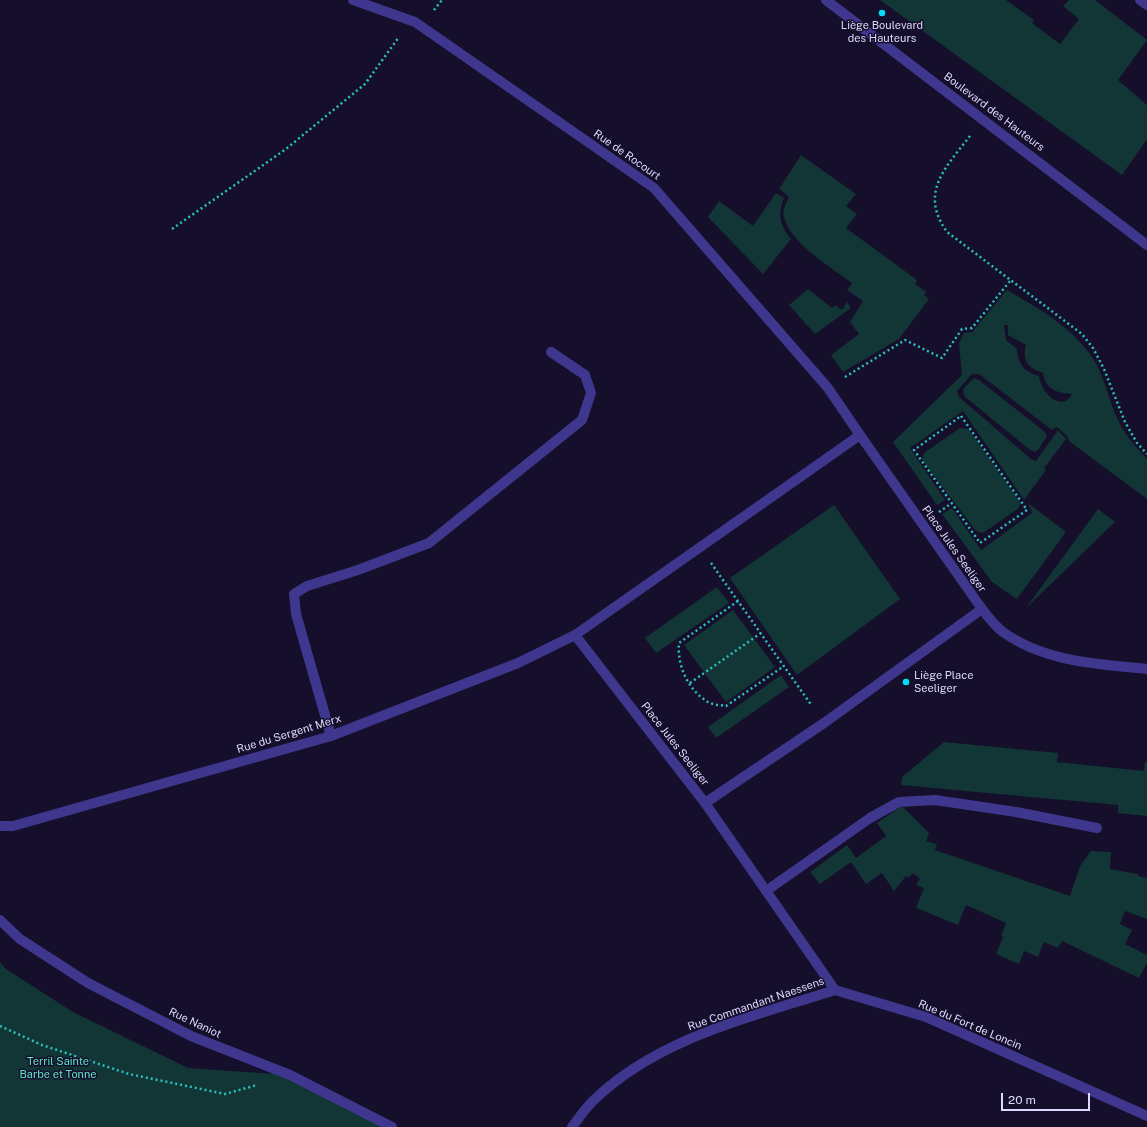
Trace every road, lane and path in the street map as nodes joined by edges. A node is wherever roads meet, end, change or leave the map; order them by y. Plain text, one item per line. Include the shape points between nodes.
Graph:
1 (353, 0) edge
2 (826, 0) edge
3 (1140, 0) edge
4 (1147, 5) edge
5 (411, 20) junction
6 (983, 118) junction
7 (172, 229) dead end
8 (1147, 245) edge
9 (1010, 281) junction
10 (551, 352) dead end
11 (828, 388) junction
12 (860, 435) junction
13 (1147, 454) edge
14 (980, 543) joint
15 (700, 547) junction
16 (738, 601) junction
17 (982, 609) junction
18 (761, 633) junction
19 (576, 635) junction
20 (784, 666) junction
21 (1147, 669) edge
22 (690, 684) junction
23 (824, 723) junction
24 (331, 736) junction
25 (705, 803) junction
26 (0, 826) edge
27 (1097, 828) dead end
28 (766, 892) junction
29 (0, 920) edge
30 (835, 990) junction
31 (0, 1026) edge
32 (290, 1075) junction
33 (1147, 1116) edge
34 (392, 1127) edge
35 (572, 1127) edge

1 - 5 street, Rue de Rocourt
2 - 6 street, Boulevard des Hauteurs
3 - 4 street
5 - 7 path via 365,84 286,149
5 - 11 street, Rue de Rocourt via 654,188
6 - 8 street, Boulevard des Hauteurs
6 - 9 path via 937,184 934,195 936,209 940,221 948,232
9 - 11 path via 972,328 962,329 942,358 905,340
9 - 13 path via 1082,334 1104,369 1125,422
10 - 24 street via 585,375 591,393 582,420 429,542 358,570 307,586 294,594 296,614
11 - 12 street, Rue de Rocourt
12 - 15 street
12 - 17 street, Place Jules Seeliger
14 - 14 path via 1027,510 961,416 914,450
15 - 16 path
15 - 19 street
16 - 18 path
16 - 22 path via 679,643 678,655 684,675
17 - 21 street via 1002,631 1024,645 1050,655 1075,662
17 - 23 street, Place Jules Seeliger
18 - 20 path
18 - 22 path
19 - 24 street, Rue du Sergent Merx via 518,663
19 - 25 street, Place Jules Seeliger
20 - 22 path via 726,706 709,703
20 - 23 path
23 - 25 street, Place Jules Seeliger
24 - 26 street, Rue du Sergent Merx via 14,826
25 - 28 street
27 - 28 street via 935,800 899,802 870,818
28 - 30 street
29 - 32 street, Rue Naniot via 20,939 88,983 191,1036
30 - 33 street, Rue du Fort de Loncin via 926,1017
30 - 35 street, Rue Commandant Naessens via 702,1033 640,1064 595,1099
31 - 32 path via 42,1045 129,1074 225,1094
32 - 34 street, Rue Naniot

